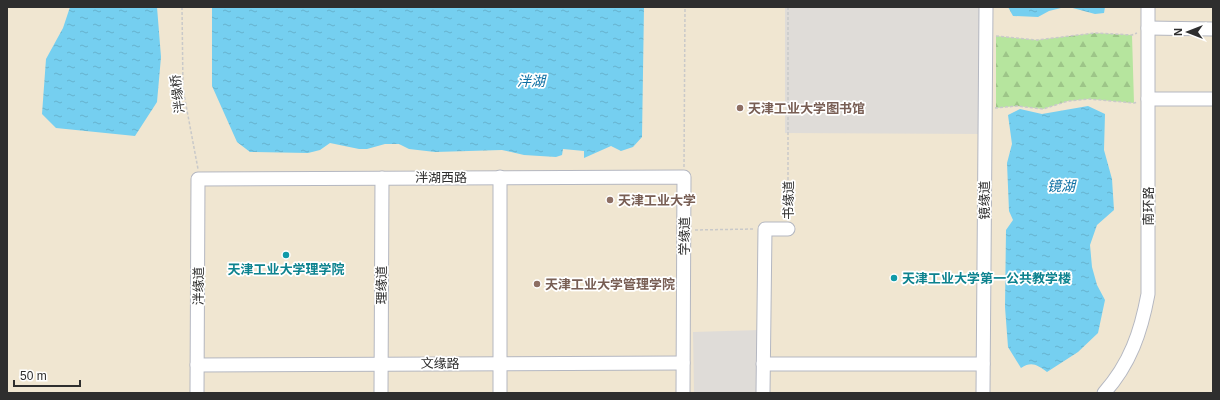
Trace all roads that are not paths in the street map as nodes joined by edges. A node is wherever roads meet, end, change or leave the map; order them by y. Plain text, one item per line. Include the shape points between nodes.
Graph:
1 (986, 7) edge
2 (1148, 7) edge
3 (1148, 28) junction
4 (1213, 29) edge
5 (1148, 99) junction
6 (1213, 99) edge
7 (500, 177) junction
8 (684, 177) joint
9 (382, 178) junction
10 (198, 179) joint
11 (788, 229) road end
12 (381, 363) junction
13 (500, 363) junction
14 (683, 363) junction
15 (763, 364) junction
16 (983, 364) junction
17 (197, 365) junction
18 (197, 393) edge
19 (381, 393) edge
20 (500, 393) edge
21 (683, 393) edge
22 (763, 393) edge
23 (983, 393) edge
24 (1104, 393) edge

1 - 16 street, 镜缘道
2 - 3 street, 南环路
3 - 4 street
3 - 5 street, 南环路
5 - 6 street
5 - 24 street, 南环路 via 1148,294 1143,323 1132,351 1116,379
7 - 8 street, 泮湖西路
7 - 9 street, 泮湖西路
7 - 13 street
8 - 14 street, 学缘道
9 - 10 street, 泮湖西路
9 - 12 street, 理缘道
10 - 17 street, 泮缘道
11 - 15 street, 书缘道 via 765,229
12 - 13 street, 文缘路
12 - 17 street, 文缘路
12 - 19 street, 理缘道
13 - 14 street, 文缘路
13 - 20 street
14 - 21 street, 学缘道
15 - 16 street
15 - 22 street, 书缘道
16 - 23 street, 镜缘道
17 - 18 street, 泮缘道

